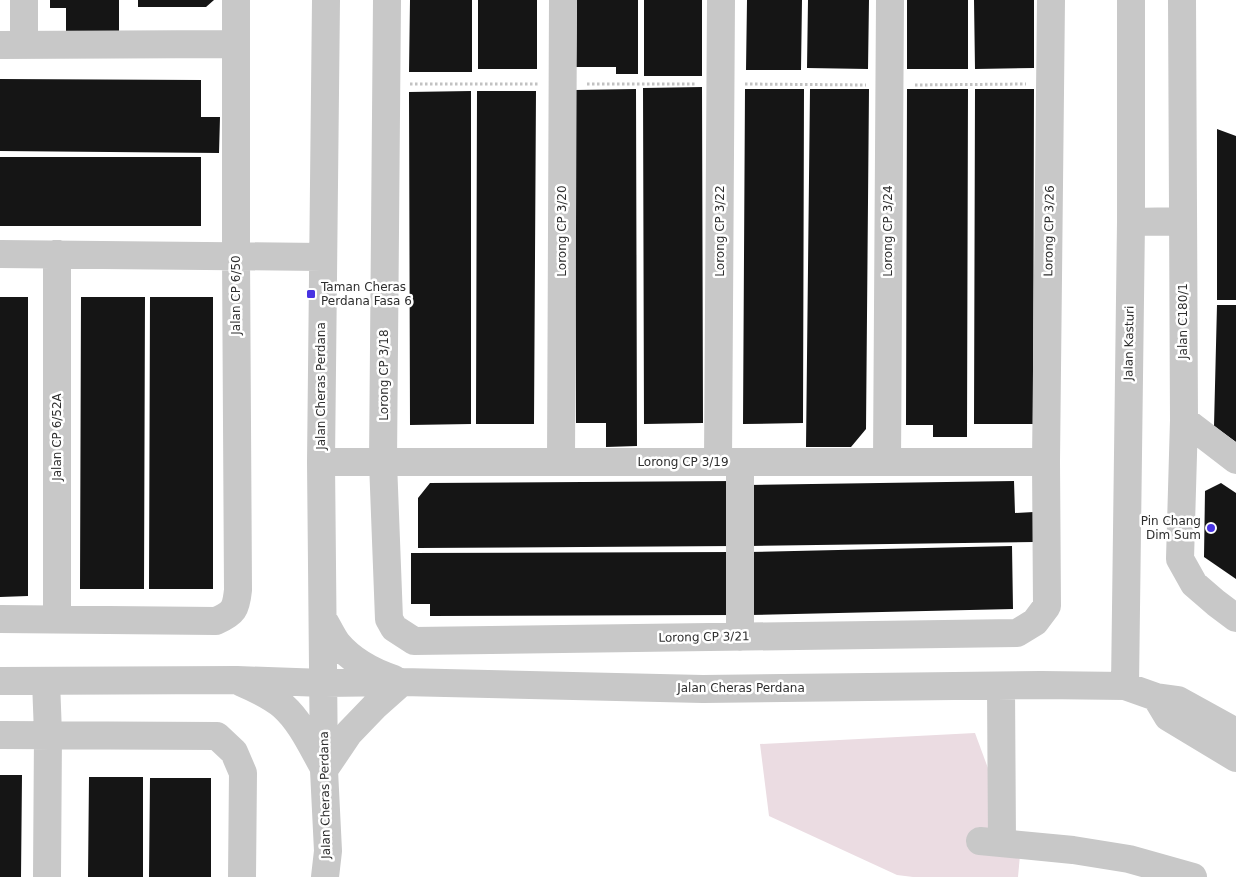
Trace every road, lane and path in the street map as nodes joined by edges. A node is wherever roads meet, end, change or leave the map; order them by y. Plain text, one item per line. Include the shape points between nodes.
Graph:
1 (24, 0) edge
2 (236, 0) edge
3 (326, 0) edge
4 (387, 0) edge
5 (563, 0) edge
6 (721, 0) edge
7 (890, 0) edge
8 (1051, 0) edge
9 (1130, 0) edge
10 (1182, 0) edge
11 (236, 44) junction
12 (12, 45) edge
13 (1183, 221) junction
14 (1131, 222) junction
15 (0, 254) edge
16 (58, 254) junction
17 (236, 256) junction
18 (322, 257) junction
19 (1184, 420) junction
20 (1236, 460) edge
21 (321, 462) junction
22 (383, 462) junction
23 (561, 462) junction
24 (729, 462) junction
25 (887, 462) junction
26 (1046, 462) junction
27 (1236, 618) edge
28 (0, 619) edge
29 (57, 619) junction
30 (323, 619) junction
31 (394, 628) joint
32 (1017, 633) joint
33 (740, 637) junction
34 (238, 680) junction
35 (0, 681) edge
36 (46, 681) junction
37 (402, 682) junction
38 (324, 683) junction
39 (1001, 686) junction
40 (1125, 686) junction
41 (1156, 697) junction
42 (1236, 732) edge
43 (48, 734) junction
44 (0, 735) edge
45 (1236, 758) edge
46 (324, 770) junction
47 (47, 877) edge
48 (242, 877) edge
49 (325, 877) edge
50 (1193, 877) edge

1 - 12 street
2 - 11 street, Jalan CP 6/50
3 - 18 street, Jalan Cheras Perdana
4 - 22 street, Lorong CP 3/18
5 - 23 street, Lorong CP 3/20
6 - 24 street, Lorong CP 3/22
7 - 25 street, Lorong CP 3/24
8 - 26 street, Lorong CP 3/26
9 - 14 street, Jalan Kasturi
10 - 13 street, Jalan C180/1
11 - 12 street
11 - 17 street, Jalan CP 6/50
13 - 14 street
13 - 19 street, Jalan C180/1
14 - 40 street, Jalan Kasturi
15 - 16 street
16 - 17 street
16 - 29 street, Jalan CP 6/52A
17 - 18 street
17 - 29 street, Jalan CP 6/50 via 237,604 228,615 216,621
18 - 21 street, Jalan Cheras Perdana
19 - 20 street
19 - 27 street, Jalan C180/1 via 1180,559 1194,584
21 - 22 street, Lorong CP 3/19
21 - 30 street, Jalan Cheras Perdana
22 - 23 street, Lorong CP 3/19
22 - 31 street, Lorong CP 3/18 via 390,619
23 - 24 street, Lorong CP 3/19
24 - 25 street, Lorong CP 3/19
24 - 33 street, Lorong CP 3/22
25 - 26 street, Lorong CP 3/19
26 - 32 street, Lorong CP 3/26 via 1047,606 1035,622
28 - 29 street, Jalan CP 6/50
30 - 37 street via 337,643 355,660
30 - 38 street, Jalan Cheras Perdana
31 - 33 street, Lorong CP 3/21 via 414,641
32 - 33 street, Lorong CP 3/21
34 - 36 street, Jalan Cheras Perdana
34 - 38 street, Jalan Cheras Perdana
34 - 46 street via 284,707 301,727
35 - 36 street, Jalan Cheras Perdana
36 - 43 street
37 - 38 street, Jalan Cheras Perdana
37 - 39 street, Jalan Cheras Perdana via 703,689
37 - 46 street via 349,733
38 - 46 street, Jalan Cheras Perdana
39 - 40 street, Jalan Cheras Perdana
39 - 50 street via 991,842 1129,859
40 - 41 street, Jalan Cheras Perdana
41 - 42 street, Jalan Cheras Perdana via 1178,700
41 - 45 street via 1168,717
43 - 44 street
43 - 47 street
43 - 48 street via 217,736 234,752 243,773
46 - 49 street, Jalan Cheras Perdana via 328,851

